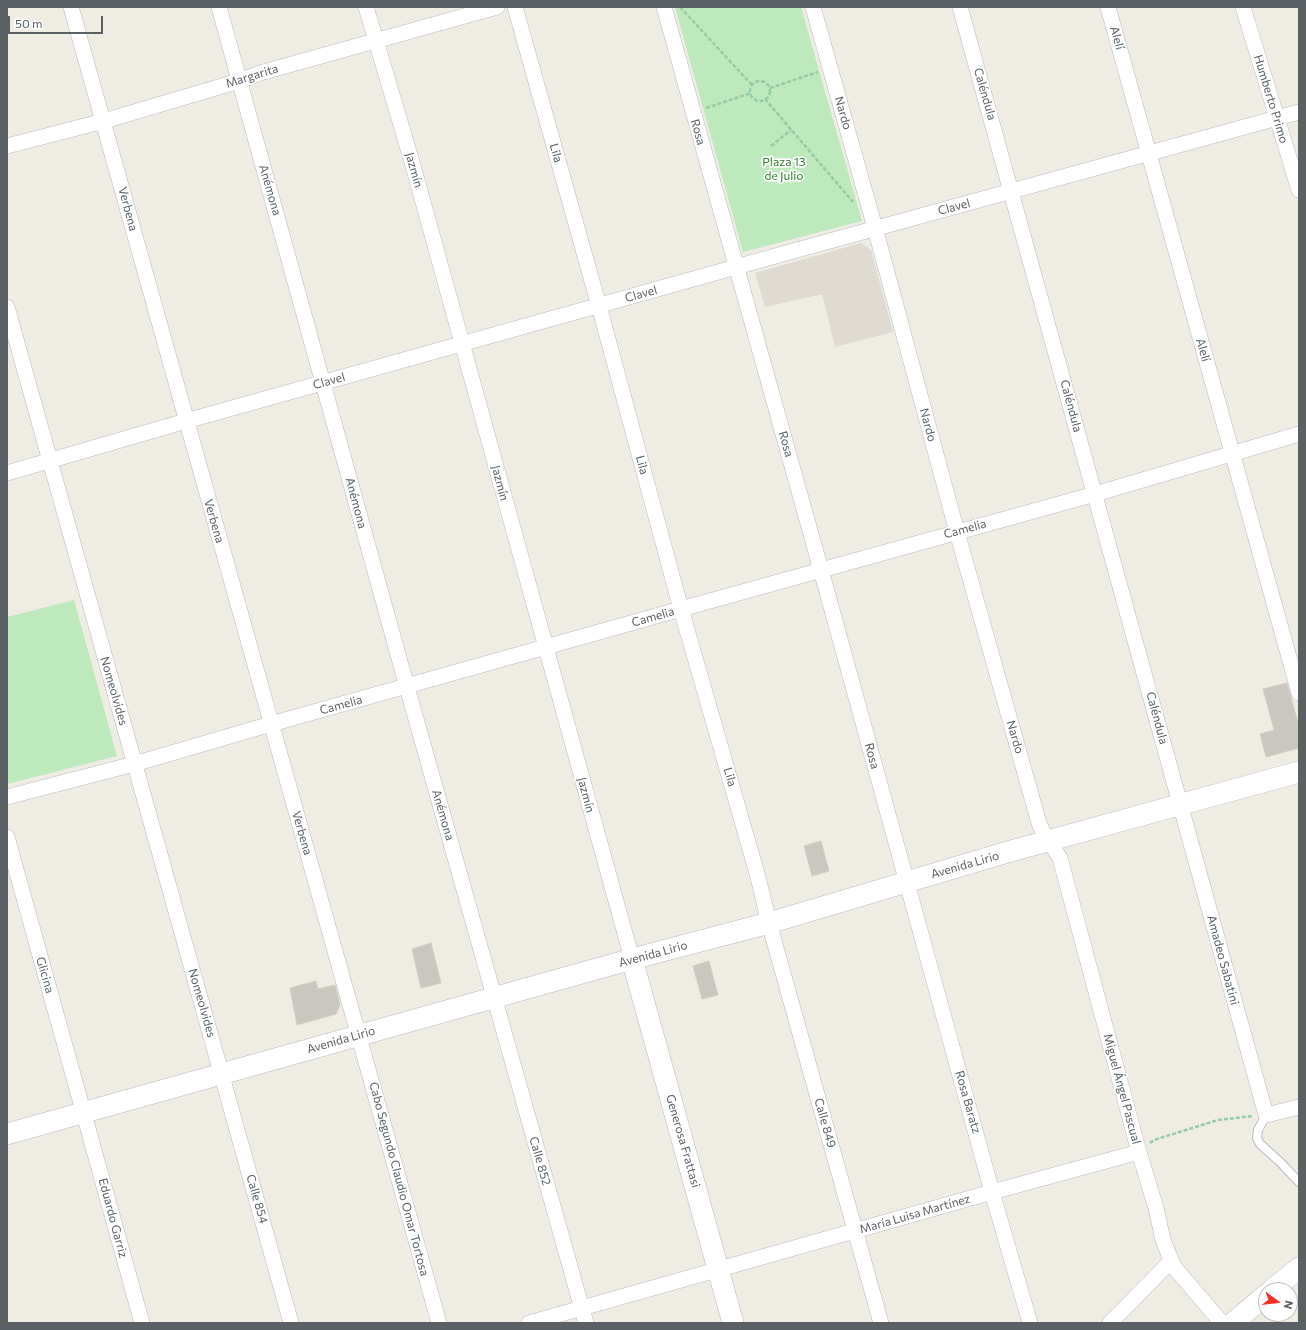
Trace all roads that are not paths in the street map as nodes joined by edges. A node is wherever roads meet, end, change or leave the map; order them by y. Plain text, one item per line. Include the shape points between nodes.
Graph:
1 (72, 7) edge
2 (219, 7) edge
3 (366, 7) edge
4 (497, 7) edge
5 (515, 7) edge
6 (664, 7) edge
7 (813, 7) edge
8 (960, 7) edge
9 (1108, 7) edge
10 (1243, 7) edge
11 (375, 42) junction
12 (239, 80) junction
13 (1299, 112) edge
14 (1277, 119) junction
15 (104, 121) junction
16 (7, 146) edge
17 (1149, 154) junction
18 (1299, 190) edge
19 (1012, 192) junction
20 (875, 228) junction
21 (736, 267) junction
22 (599, 306) junction
23 (7, 307) edge
24 (461, 344) junction
25 (324, 383) junction
26 (186, 421) junction
27 (1299, 434) edge
28 (1232, 453) junction
29 (50, 461) junction
30 (7, 473) edge
31 (1095, 494) junction
32 (957, 532) junction
33 (821, 570) junction
34 (682, 609) junction
35 (545, 647) junction
36 (407, 687) junction
37 (1299, 693) edge
38 (271, 724) junction
39 (134, 764) junction
40 (1299, 772) edge
41 (7, 797) edge
42 (1181, 805) junction
43 (7, 837) edge
44 (1049, 841) junction
45 (906, 882) junction
46 (769, 923) junction
47 (632, 959) junction
48 (495, 998) junction
49 (359, 1035) junction
50 (222, 1074) junction
51 (1299, 1107) edge
52 (84, 1113) junction
53 (1266, 1115) junction
54 (7, 1134) edge
55 (1139, 1152) junction
56 (1299, 1182) edge
57 (992, 1192) junction
58 (856, 1230) junction
59 (1172, 1261) junction
60 (1299, 1268) edge
61 (719, 1270) junction
62 (1282, 1282) edge
63 (1258, 1302) edge
64 (582, 1308) junction
65 (142, 1323) edge
66 (291, 1323) edge
67 (439, 1323) edge
68 (529, 1323) edge
69 (586, 1323) edge
70 (733, 1323) edge
71 (881, 1323) edge
72 (1030, 1323) edge
73 (1110, 1323) edge
74 (1222, 1323) edge
75 (1233, 1323) edge

1 - 15 street, Verbena
2 - 12 street, Anémona
3 - 11 street, Jazmín
4 - 11 street, Margarita
5 - 22 street, Lila
6 - 21 street, Rosa
7 - 20 street, Nardo
8 - 19 street, Caléndula
9 - 17 street, Alelí
10 - 14 street, Humberto Primo
11 - 12 street, Margarita
11 - 24 street, Jazmín via 412,162
12 - 15 street, Margarita
12 - 25 street, Anémona
13 - 14 street, Clavel
14 - 17 street, Clavel
14 - 18 street, Humberto Primo
15 - 16 street, Margarita
15 - 26 street, Verbena
17 - 19 street, Clavel
17 - 28 street, Alelí
19 - 20 street, Clavel
19 - 31 street, Caléndula
20 - 21 street, Clavel
20 - 32 street, Nardo
21 - 22 street, Clavel
21 - 33 street, Rosa
22 - 24 street, Clavel
22 - 34 street, Lila
23 - 29 street, Nomeolvides
24 - 25 street, Clavel
24 - 35 street, Jazmín
25 - 26 street, Clavel
25 - 36 street, Anémona
26 - 29 street, Clavel
26 - 38 street, Verbena
27 - 28 street, Camelia
28 - 31 street, Camelia
28 - 37 street, Alelí
29 - 30 street, Clavel
29 - 39 street, Nomeolvides
31 - 32 street, Camelia
31 - 42 street, Caléndula
32 - 33 street, Camelia
32 - 44 street, Nardo via 1039,823
33 - 34 street, Camelia
33 - 45 street, Rosa
34 - 35 street, Camelia
34 - 46 street, Lila
35 - 36 street, Camelia
35 - 47 street, Jazmín
36 - 38 street, Camelia
36 - 48 street, Anémona
38 - 39 street, Camelia
38 - 49 street, Verbena
39 - 41 street, Camelia
39 - 50 street, Nomeolvides
40 - 42 main road, Avenida Lirio
42 - 44 main road, Avenida Lirio
42 - 53 street, Amadeo Sabatini
43 - 52 street, Glicina
44 - 45 main road, Avenida Lirio
44 - 55 street, Miguel Ángel Pascual via 1062,865
45 - 46 main road, Avenida Lirio
45 - 57 street, Rosa Baratz
46 - 47 main road, Avenida Lirio
46 - 58 street, Calle 849
47 - 48 main road, Avenida Lirio
47 - 61 main road, Generosa Frattasi
48 - 49 main road, Avenida Lirio
48 - 64 street, Calle 852
49 - 50 main road, Avenida Lirio
49 - 67 street, Cabo Segundo Claudio Omar Tortosa
50 - 52 main road, Avenida Lirio
50 - 66 street, Calle 854
51 - 53 street
52 - 54 main road, Avenida Lirio
52 - 65 street, Eduardo Garriz
53 - 56 lane via 1257,1138
55 - 57 street, María Luisa Martínez
55 - 59 street, Miguel Ángel Pascual via 1163,1240
57 - 58 street, María Luisa Martínez
57 - 72 street, Rosa Baratz
58 - 61 street, María Luisa Martínez
58 - 71 street, Calle 849
59 - 73 street
59 - 74 street, Miguel Ángel Pascual
60 - 62 main road
61 - 64 street, María Luisa Martínez
61 - 70 main road, Generosa Frattasi
63 - 75 main road
64 - 68 street, María Luisa Martínez
64 - 69 street, Calle 852

